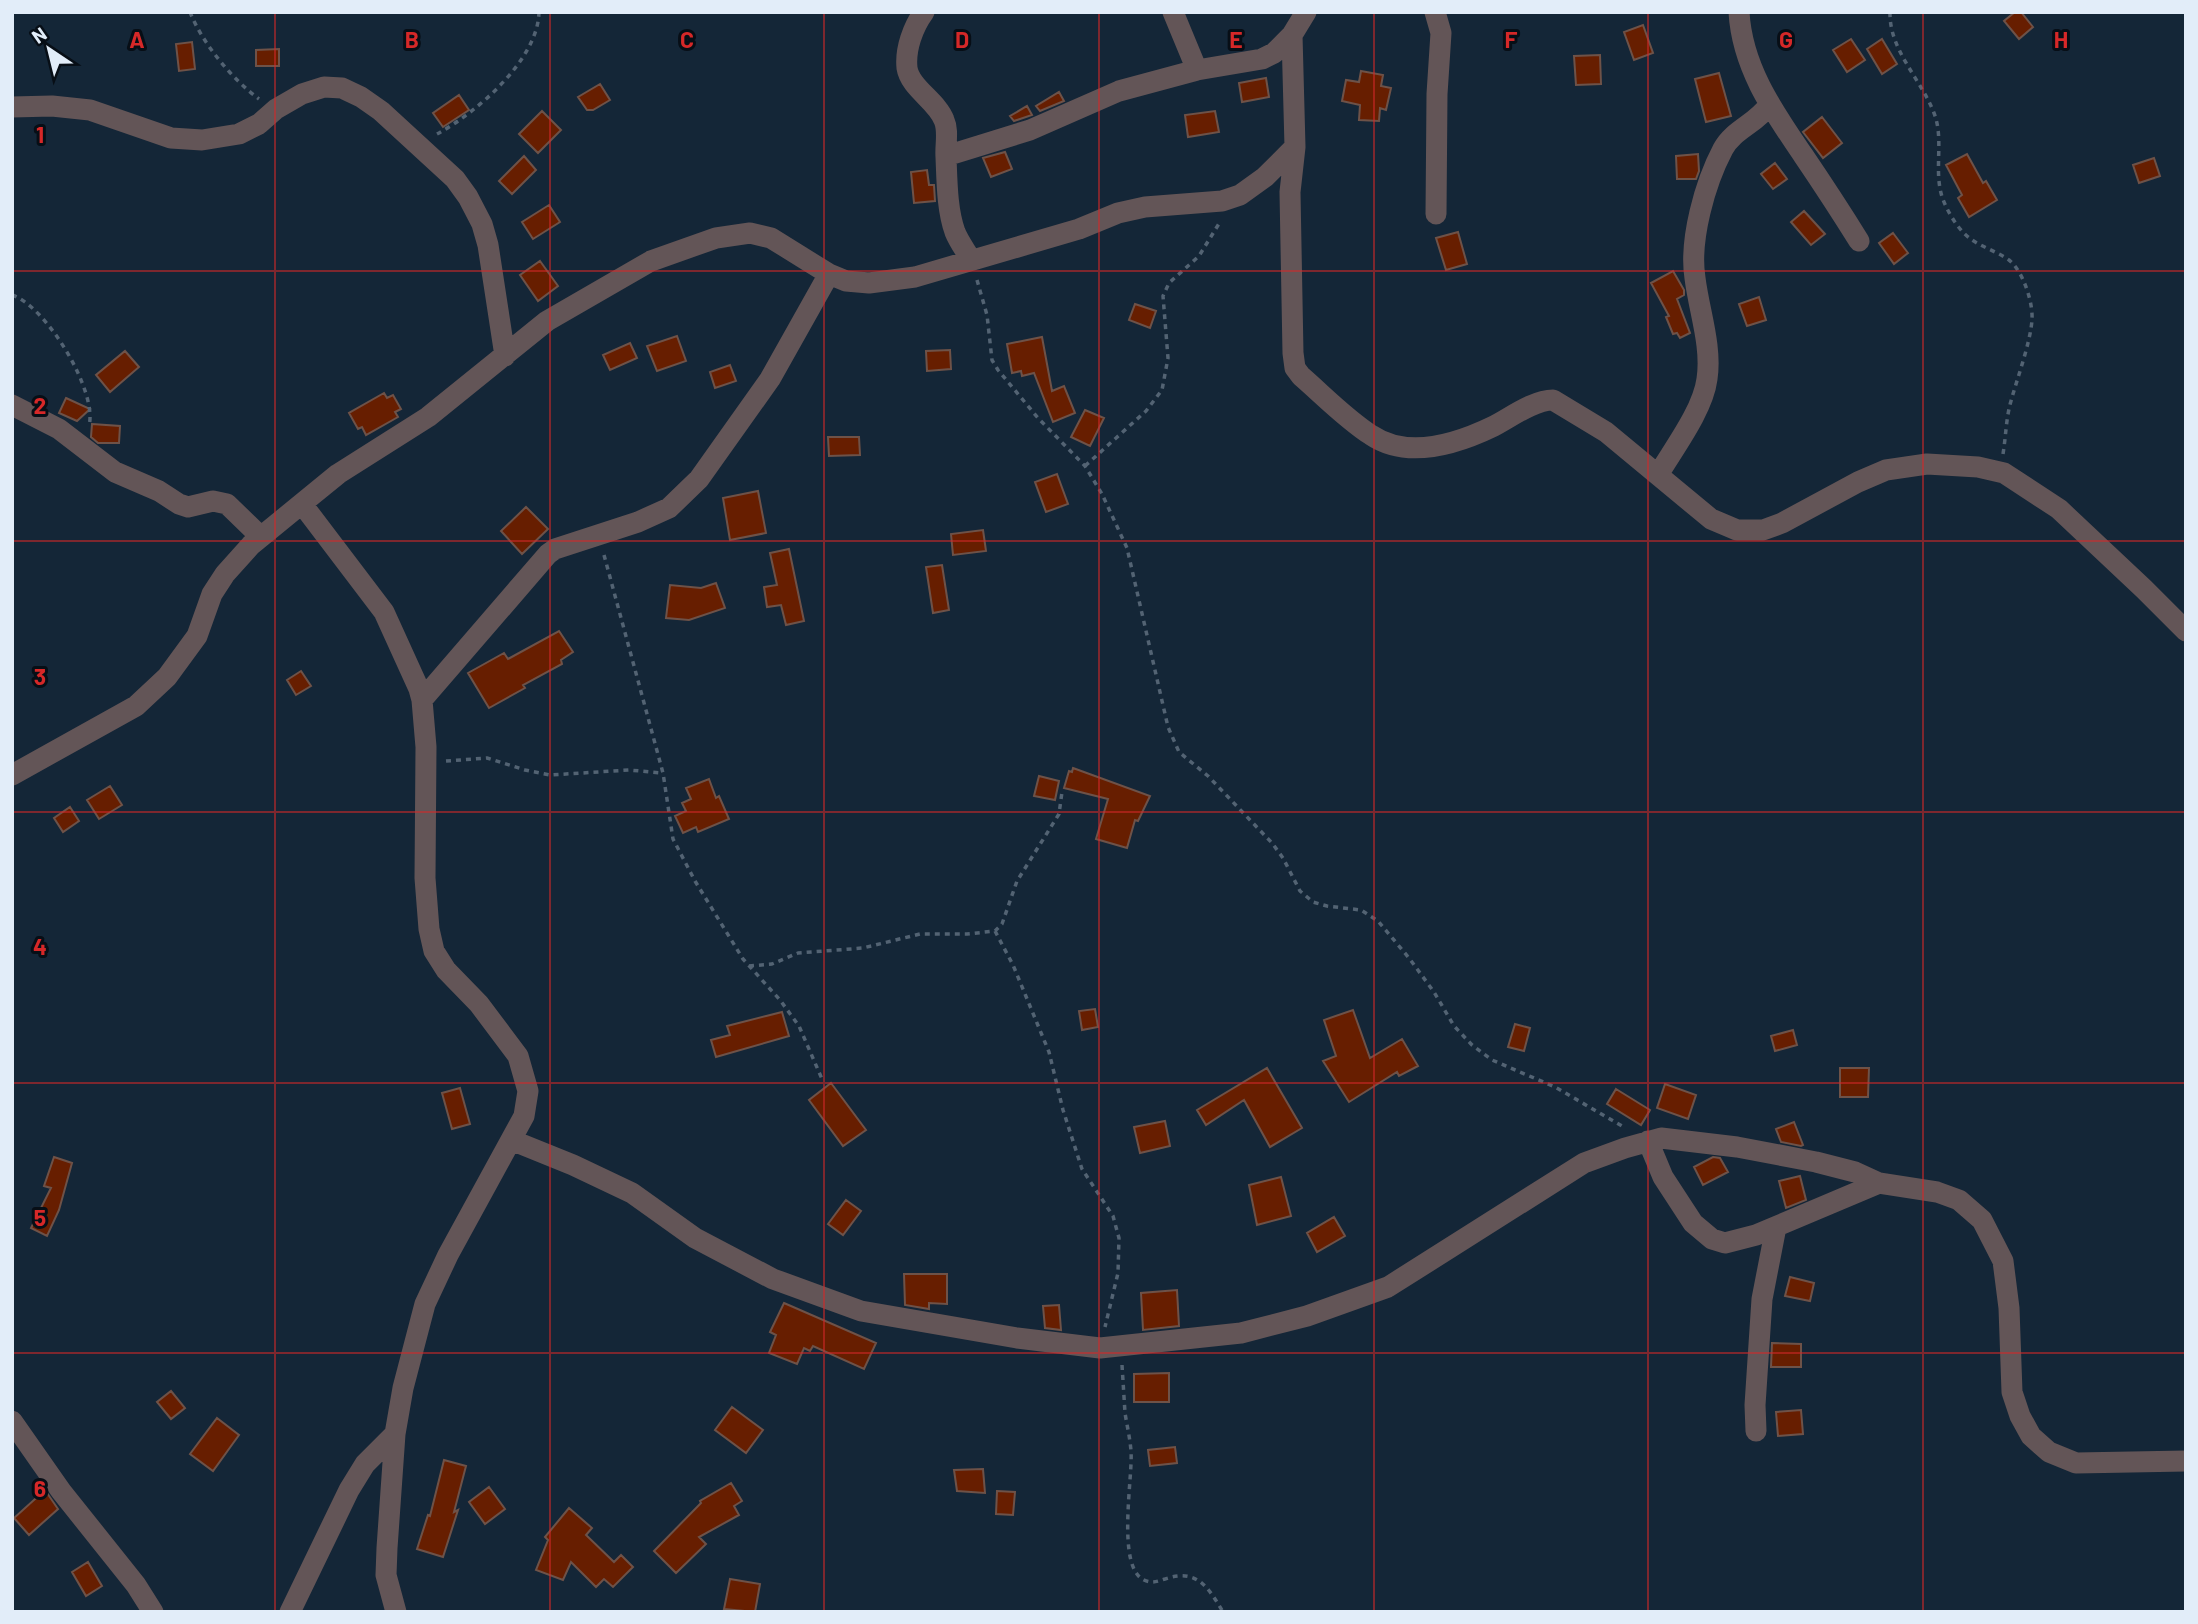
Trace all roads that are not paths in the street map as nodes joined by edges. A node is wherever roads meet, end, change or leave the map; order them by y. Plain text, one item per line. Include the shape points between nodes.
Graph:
1 (924, 12) edge
2 (1173, 12) edge
3 (1306, 12) edge
4 (1436, 12) edge
5 (1739, 12) edge
6 (1292, 34) junction
7 (1197, 70) junction
8 (1769, 105) junction
9 (12, 107) edge
10 (1295, 147) junction
11 (946, 156) junction
12 (1436, 214) dead end
13 (1859, 241) dead end
14 (971, 260) junction
15 (829, 274) junction
16 (505, 356) junction
17 (12, 405) edge
18 (1658, 475) junction
19 (302, 503) junction
20 (261, 537) junction
21 (2186, 632) edge
22 (422, 700) junction
23 (12, 775) edge
24 (511, 1140) junction
25 (1648, 1142) junction
26 (1879, 1183) junction
27 (1776, 1227) junction
28 (12, 1421) edge
29 (1756, 1431) dead end
30 (395, 1434) junction
31 (2186, 1461) edge
32 (153, 1612) edge
33 (290, 1612) edge
34 (396, 1612) edge

1 - 11 street via 916,23 907,67 946,122
2 - 7 street
3 - 6 street
4 - 12 street via 1441,33
5 - 8 street via 1749,64
6 - 7 street via 1262,60
6 - 10 street
7 - 11 street via 1119,92 1030,130
8 - 13 street
8 - 18 street via 1731,136 1704,201 1695,233 1694,274 1708,354 1707,381 1695,412
9 - 16 street via 90,110 172,138 202,140 239,134 276,108 324,87 342,88 361,97 455,179 468,197 482,224
10 - 14 street via 1240,195 1118,213
10 - 18 street via 1290,192 1293,353 1301,376 1373,436 1407,446 1458,441 1553,400 1606,432
11 - 14 street via 952,220
14 - 15 street via 915,278 869,283
15 - 16 street via 771,238 750,233 716,239 651,261 547,321
15 - 22 street via 770,379 699,479 669,508 548,554
16 - 19 street via 428,417 338,474
17 - 20 street via 59,429 116,472 178,504 227,503
18 - 21 street via 1711,519 1737,530 1763,530 1886,470 1927,464 2004,473 2059,509
19 - 20 street
19 - 22 street via 384,612
20 - 23 street via 225,574 212,594 197,636 167,677 136,706
22 - 24 street via 429,929 434,951 446,971 479,1004 517,1056 528,1091 524,1116
24 - 25 street via 632,1193 695,1238 772,1279 862,1311 1017,1338 1111,1347 1241,1333 1388,1287 1584,1163
24 - 30 street via 425,1304
25 - 26 street via 1661,1138 1737,1147 1816,1162
25 - 27 street via 1663,1177 1693,1223 1712,1239 1725,1243
26 - 27 street
26 - 31 street via 1937,1192 1959,1200 1982,1220 2004,1261 2012,1392 2031,1436 2049,1452 2076,1463
27 - 29 street via 1762,1298
28 - 32 street
30 - 33 street via 365,1464 349,1490
30 - 34 street via 386,1575

